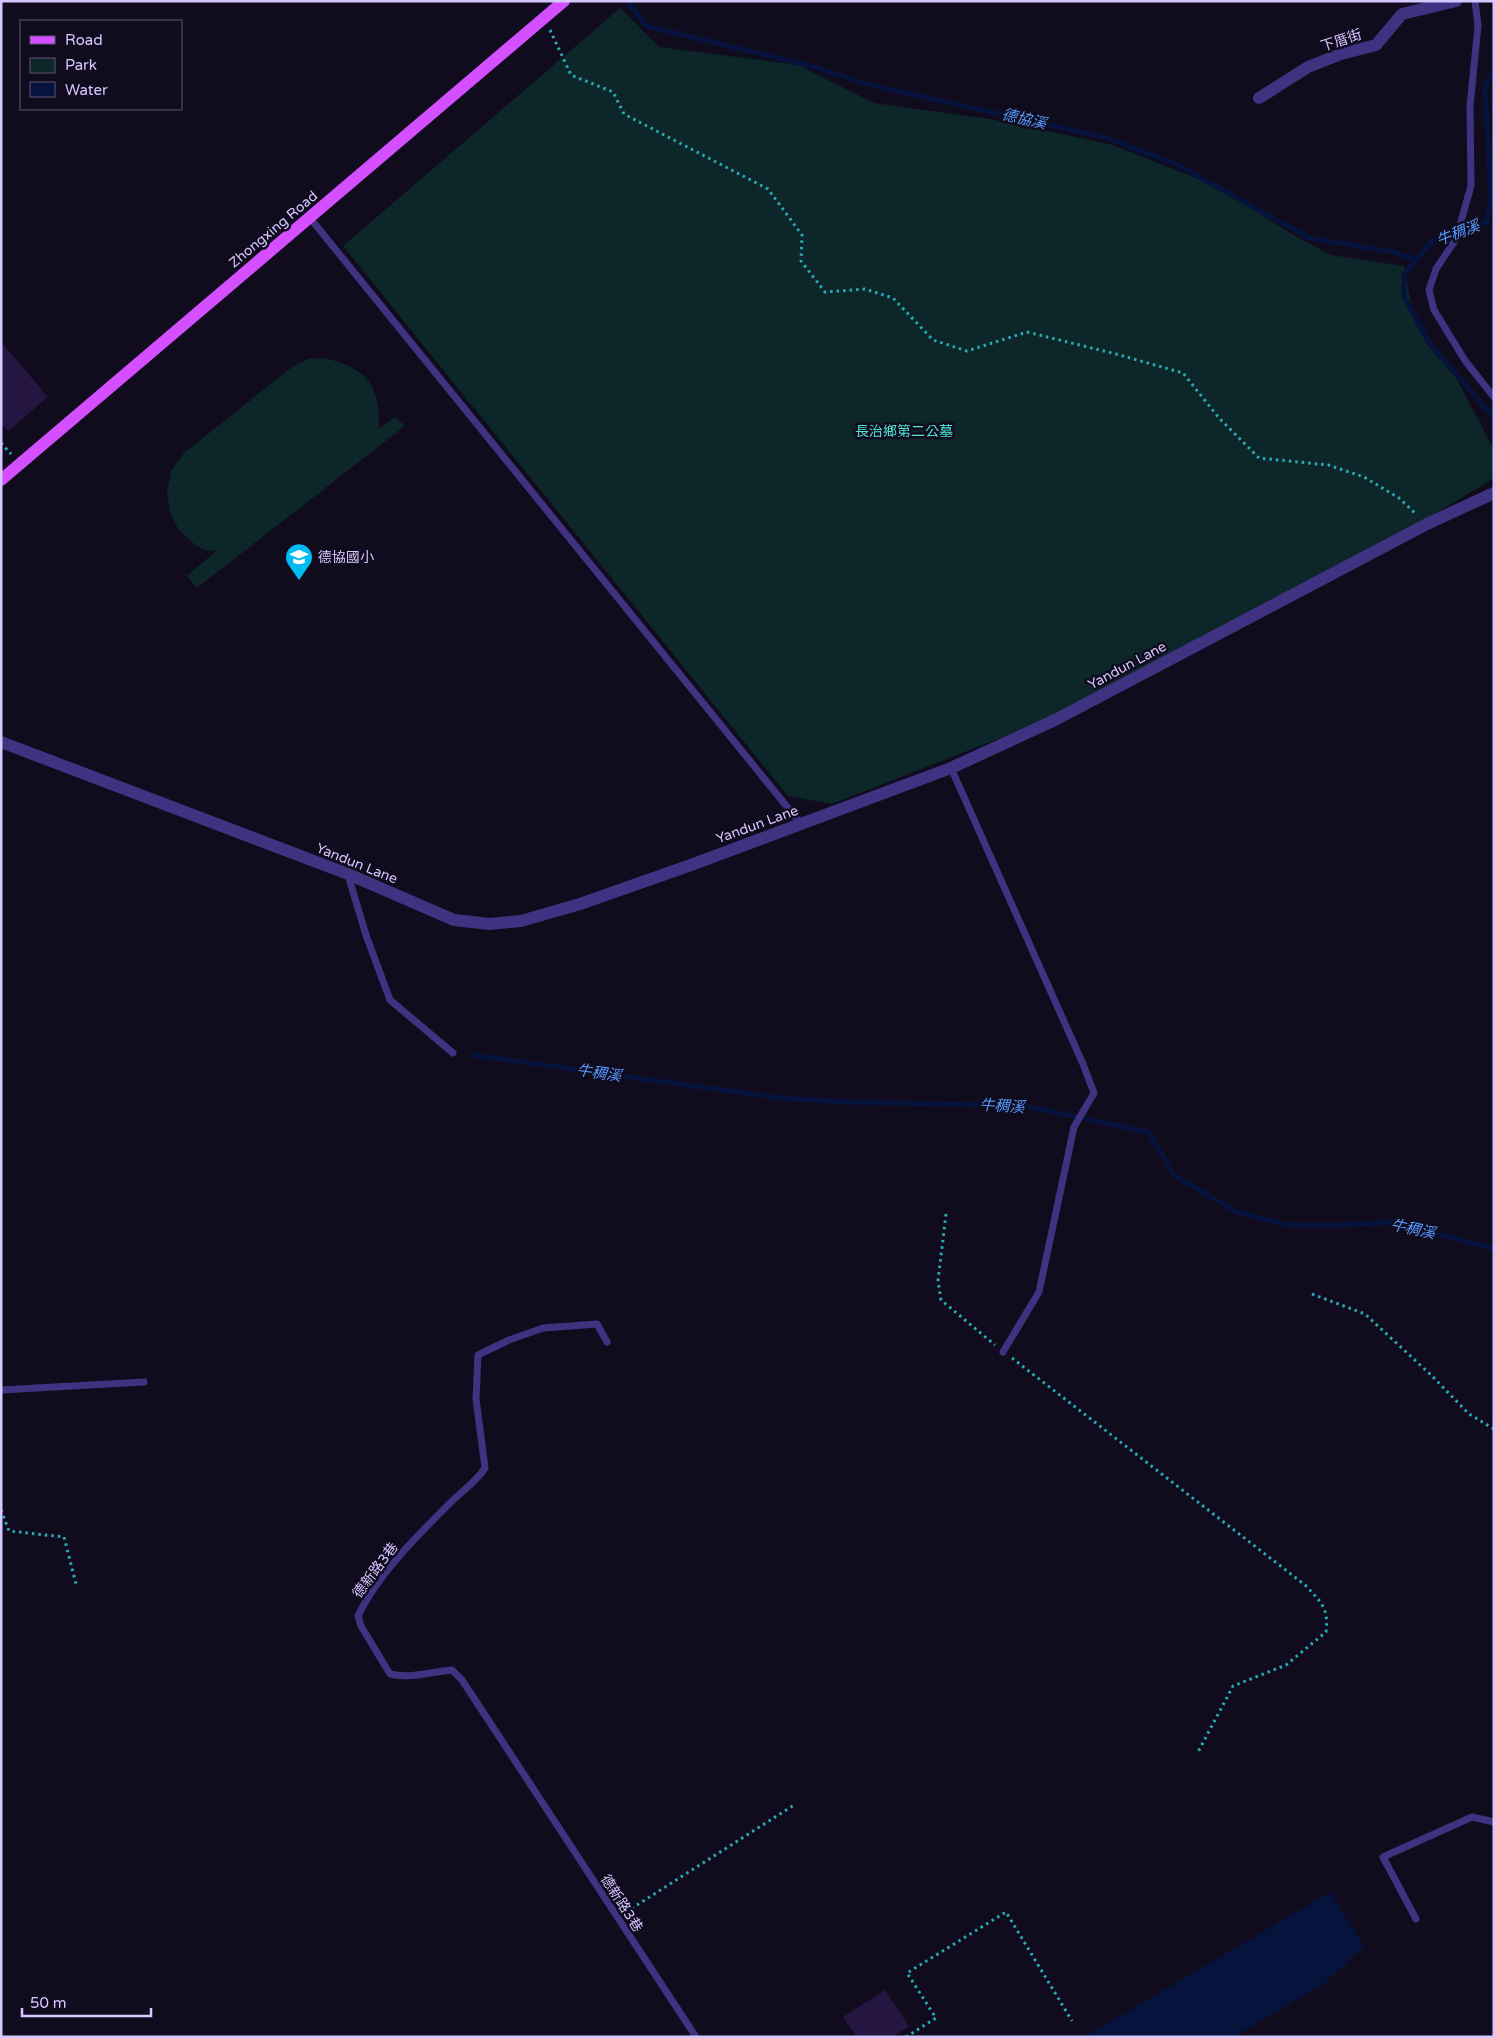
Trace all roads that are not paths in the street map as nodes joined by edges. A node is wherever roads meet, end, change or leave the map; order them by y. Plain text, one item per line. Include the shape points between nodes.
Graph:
1 (564, 1) edge
2 (1456, 1) edge
3 (1475, 1) edge
4 (1258, 98) dead end
5 (310, 218) junction
6 (1494, 397) edge
7 (1, 480) edge
8 (1494, 493) edge
9 (1, 742) edge
10 (951, 768) junction
11 (801, 824) junction
12 (348, 874) junction
13 (453, 1053) dead end
14 (607, 1342) dead end
15 (1003, 1352) road end
16 (144, 1382) dead end
17 (1, 1390) edge
18 (1494, 1822) edge
19 (1416, 1919) dead end
20 (696, 2037) edge

1 - 5 main road, Zhongxing Road
2 - 4 street, 下厝街 via 1402,14 1376,44 1308,67
3 - 6 lane via 1478,26 1470,106 1471,186 1456,239 1436,269 1429,290 1434,310 1466,362
5 - 7 main road, Zhongxing Road
5 - 11 lane
8 - 10 street, Yandun Lane via 1427,524 1056,720
9 - 12 street, Yandun Lane
10 - 11 street, Yandun Lane
10 - 15 lane via 1094,1093 1074,1127 1039,1292
11 - 12 street, Yandun Lane via 580,904 513,922 490,924 454,920
12 - 13 lane via 390,1000
14 - 20 lane, 德新路3巷 via 597,1324 543,1328 478,1355 476,1398 485,1468 479,1478 417,1535 367,1596 358,1616 390,1674 404,1678 452,1670 462,1680
16 - 17 lane
18 - 19 lane via 1472,1817 1383,1857

